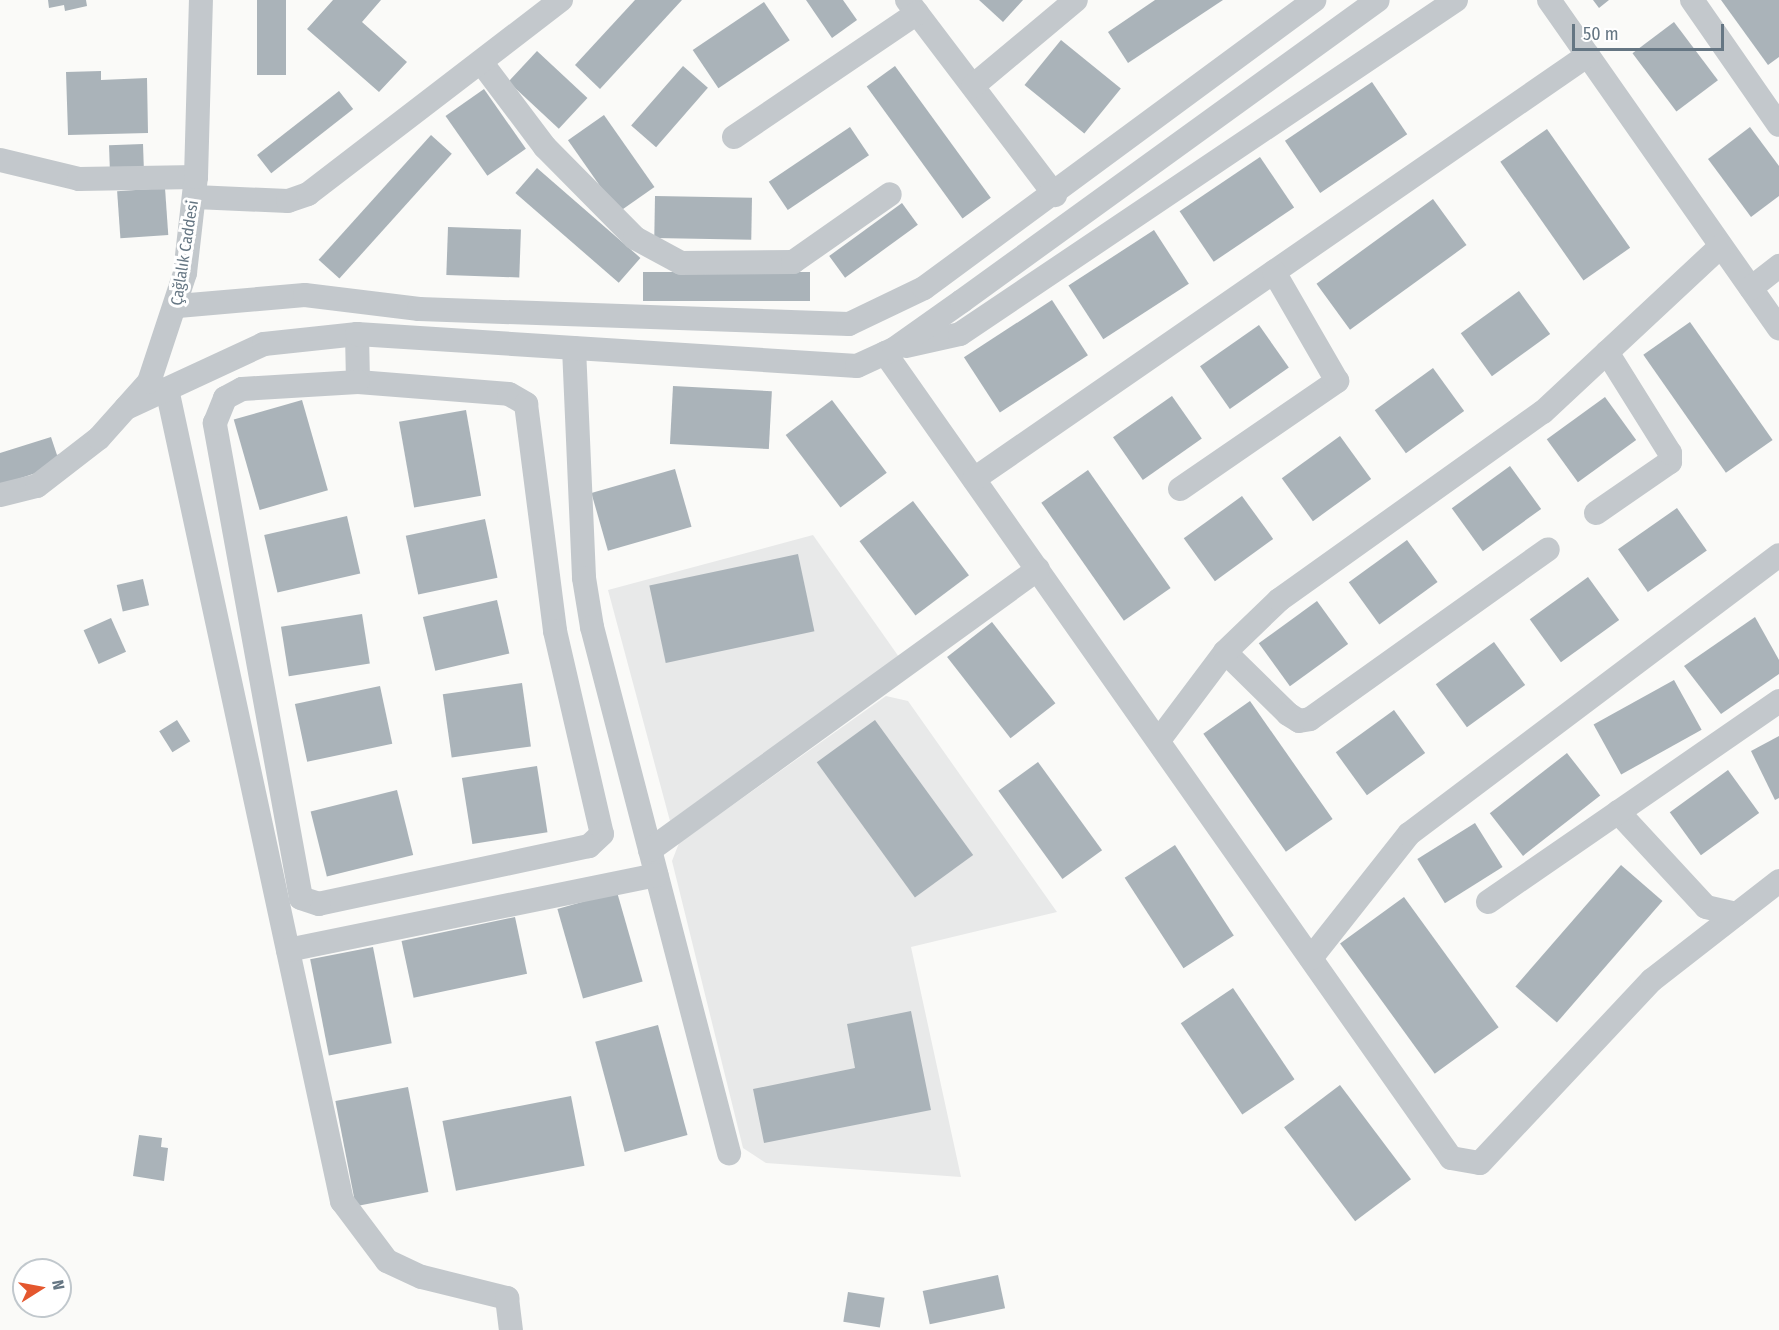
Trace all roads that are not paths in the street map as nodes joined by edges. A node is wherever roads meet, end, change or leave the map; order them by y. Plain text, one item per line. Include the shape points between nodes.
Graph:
1 (201, 0) edge
2 (561, 0) edge
3 (1076, 0) edge
4 (1314, 0) edge
5 (1378, 0) edge
6 (1456, 0) edge
7 (1549, 0) edge
8 (1692, 0) edge
9 (912, 6) edge
10 (1588, 55) junction
11 (481, 62) junction
12 (973, 86) junction
13 (1779, 125) edge
14 (734, 137) dead end
15 (7, 164) edge
16 (196, 187) junction
17 (890, 194) dead end
18 (1055, 195) junction
19 (1721, 246) junction
20 (1779, 267) edge
21 (1274, 272) junction
22 (1751, 288) junction
23 (178, 306) junction
24 (1778, 324) edge
25 (357, 334) junction
26 (574, 348) junction
27 (890, 351) junction
28 (1607, 352) junction
29 (358, 382) junction
30 (168, 389) junction
31 (126, 408) junction
32 (974, 479) junction
33 (1180, 489) dead end
34 (0, 495) edge
35 (1596, 513) dead end
36 (1548, 549) dead end
37 (1779, 555) edge
38 (1038, 569) junction
39 (592, 627) junction
40 (555, 631) junction
41 (1225, 652) junction
42 (1779, 701) edge
43 (1158, 740) junction
44 (1618, 812) junction
45 (650, 850) junction
46 (656, 875) junction
47 (1779, 881) edge
48 (1488, 902) dead end
49 (1736, 914) junction
50 (288, 950) junction
51 (1311, 958) junction
52 (729, 1154) dead end
53 (511, 1330) edge

1 - 16 street, Çağlalık Caddesi
2 - 11 street
3 - 12 street
4 - 18 street
5 - 27 street
6 - 27 street via 960,334
7 - 10 street
8 - 13 street
9 - 12 street
9 - 14 street
10 - 19 street
10 - 21 street
11 - 16 street via 308,194 288,201
11 - 17 street via 545,147 635,238 681,263 793,262
12 - 18 street
15 - 16 street via 79,179
16 - 23 street, Çağlalık Caddesi
18 - 23 street via 924,288 849,324 419,309 305,295
19 - 22 street
19 - 28 street
20 - 22 street
21 - 32 street
21 - 33 street via 1336,381
22 - 24 street
23 - 31 street, Çağlalık Caddesi via 149,382
25 - 26 street
25 - 29 street
25 - 30 street via 264,344
26 - 27 street via 857,366
26 - 39 street via 584,578
27 - 32 street
28 - 35 street via 1670,453 1670,462
28 - 41 street via 1543,412 1280,600
29 - 40 street via 509,394 526,404
29 - 40 street via 242,389 225,398 215,423 301,897 319,904 348,898 589,846 602,834
30 - 31 street
30 - 50 street
31 - 34 street, Çağlalık Caddesi via 99,438 37,486
32 - 38 street
36 - 41 street via 1310,719 1299,721 1288,714
37 - 51 street via 1409,834
38 - 43 street
38 - 45 street
39 - 40 street
39 - 45 street
41 - 43 street
42 - 44 street
43 - 51 street
44 - 48 street
44 - 49 street via 1706,907
45 - 46 street
46 - 50 street
46 - 52 street
47 - 49 street
49 - 51 street via 1652,980 1480,1163 1466,1165 1451,1158
50 - 53 street via 342,1201 387,1261 422,1277 507,1298

